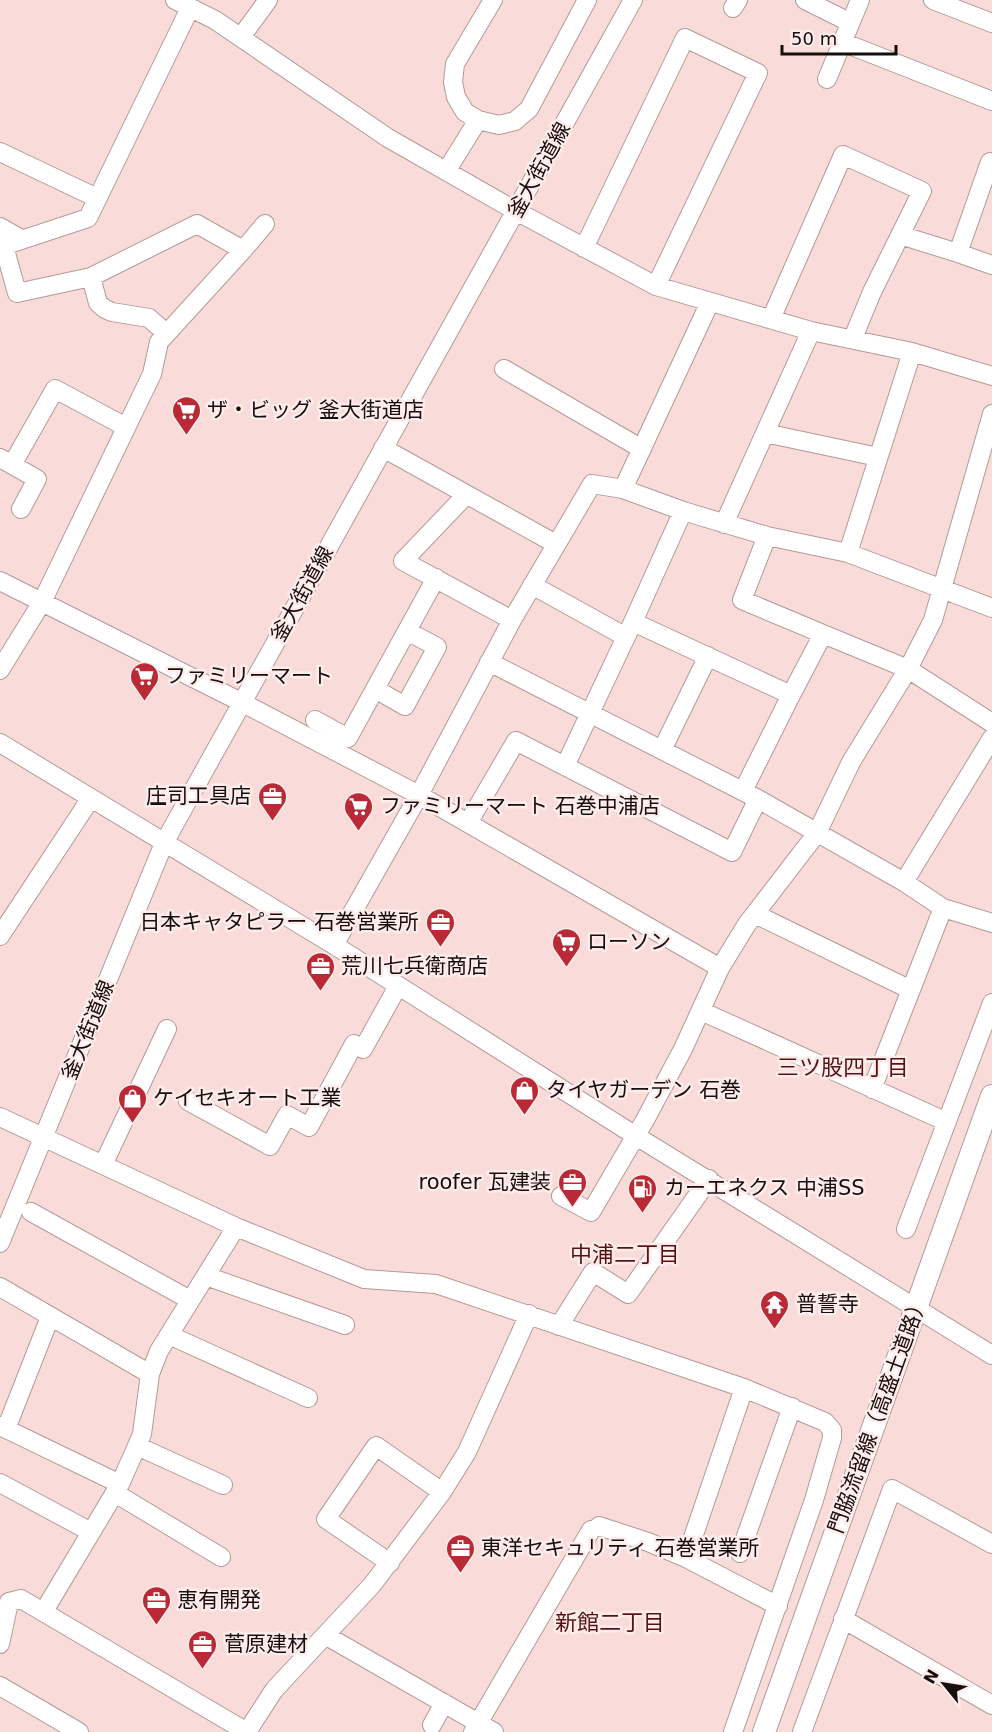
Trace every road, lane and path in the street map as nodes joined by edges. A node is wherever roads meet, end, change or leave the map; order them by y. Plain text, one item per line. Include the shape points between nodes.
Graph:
1 (268, 0) edge
2 (493, 0) edge
3 (587, 0) edge
4 (633, 0) edge
5 (805, 0) edge
6 (860, 0) edge
7 (933, 0) edge
8 (183, 4) edge
9 (849, 22) junction
10 (992, 23) edge
11 (241, 37) junction
12 (842, 42) junction
13 (826, 79) dead end
14 (992, 101) edge
15 (478, 120) junction
16 (0, 152) edge
17 (991, 161) edge
18 (447, 170) junction
19 (97, 198) junction
20 (516, 211) junction
21 (266, 224) dead end
22 (0, 227) edge
23 (900, 235) junction
24 (8, 244) edge
25 (584, 248) junction
26 (243, 250) junction
27 (958, 253) junction
28 (992, 266) edge
29 (91, 277) junction
30 (656, 286) junction
31 (710, 302) junction
32 (771, 319) junction
33 (811, 331) junction
34 (166, 333) junction
35 (853, 338) junction
36 (912, 352) junction
37 (504, 369) dead end
38 (992, 376) edge
39 (992, 414) edge
40 (126, 427) junction
41 (765, 433) junction
42 (383, 448) junction
43 (642, 449) junction
44 (878, 458) junction
45 (6, 461) edge
46 (624, 489) junction
47 (466, 495) junction
48 (21, 509) dead end
49 (683, 511) junction
50 (724, 524) junction
51 (767, 536) junction
52 (556, 544) junction
53 (848, 553) junction
54 (436, 578) junction
55 (0, 582) edge
56 (532, 585) junction
57 (942, 589) junction
58 (42, 603) junction
59 (992, 608) edge
60 (512, 620) junction
61 (630, 629) junction
62 (407, 631) junction
63 (823, 634) junction
64 (708, 656) junction
65 (489, 662) junction
66 (908, 669) junction
67 (0, 670) edge
68 (375, 689) junction
69 (791, 695) junction
70 (241, 702) junction
71 (589, 712) junction
72 (315, 720) dead end
73 (992, 723) edge
74 (992, 738) edge
75 (0, 743) edge
76 (662, 750) junction
77 (565, 766) junction
78 (419, 795) junction
79 (750, 795) junction
80 (91, 798) junction
81 (468, 823) junction
82 (817, 833) junction
83 (164, 843) junction
84 (904, 882) junction
85 (943, 908) junction
86 (755, 914) junction
87 (992, 923) edge
88 (0, 936) edge
89 (334, 945) junction
90 (720, 968) junction
91 (398, 986) junction
92 (911, 990) junction
93 (992, 1003) edge
94 (701, 1011) junction
95 (167, 1029) dead end
96 (872, 1089) junction
97 (992, 1096) edge
98 (188, 1101) dead end
99 (0, 1117) edge
100 (948, 1122) junction
101 (636, 1136) junction
102 (43, 1138) junction
103 (103, 1165) junction
104 (709, 1179) junction
105 (561, 1196) dead end
106 (31, 1212) dead end
107 (236, 1227) junction
108 (906, 1229) dead end
109 (0, 1243) edge
110 (206, 1276) junction
111 (0, 1287) edge
112 (190, 1300) junction
113 (916, 1307) junction
114 (529, 1314) junction
115 (50, 1317) junction
116 (345, 1325) dead end
117 (559, 1326) junction
118 (169, 1335) junction
119 (992, 1355) edge
120 (150, 1374) junction
121 (744, 1388) junction
122 (308, 1398) dead end
123 (792, 1407) junction
124 (3, 1427) edge
125 (137, 1446) junction
126 (0, 1483) edge
127 (223, 1485) dead end
128 (117, 1488) junction
129 (442, 1492) junction
130 (91, 1532) junction
131 (992, 1544) edge
132 (740, 1553) dead end
133 (221, 1557) dead end
134 (686, 1558) junction
135 (390, 1563) junction
136 (778, 1606) junction
137 (44, 1611) junction
138 (3, 1619) edge
139 (843, 1619) junction
140 (325, 1635) junction
141 (0, 1644) edge
142 (0, 1686) edge
143 (444, 1703) junction
144 (992, 1705) edge
145 (432, 1725) dead end
146 (475, 1727) edge
147 (79, 1732) edge
148 (247, 1732) edge
149 (494, 1732) edge
150 (733, 1732) edge
151 (764, 1732) edge
152 (802, 1732) edge

1 - 11 street
2 - 15 street via 455,64 456,97 465,112
3 - 15 street via 529,109 515,121 500,125
4 - 20 street, 釜大街道線
5 - 9 street
6 - 9 street
7 - 10 street
8 - 11 street
8 - 19 street
9 - 12 street
11 - 18 street via 388,138
12 - 13 street
12 - 14 street
15 - 18 street
16 - 19 street
17 - 27 street
18 - 20 street
19 - 24 street via 88,218
20 - 25 street
20 - 42 street, 釜大街道線
21 - 26 street
22 - 24 street
23 - 27 street
23 - 32 street via 922,190 843,155
23 - 35 street
24 - 29 street via 17,293
25 - 30 street
25 - 30 street via 685,38 758,73
26 - 29 street via 197,224
26 - 34 street
27 - 28 street
29 - 34 street via 98,303 105,309 149,318
30 - 31 street
31 - 32 street
31 - 43 street
32 - 33 street
33 - 35 street
33 - 41 street
34 - 40 street via 159,342 152,374
35 - 36 street
36 - 38 street
36 - 44 street
37 - 43 street
39 - 57 street
40 - 45 street via 55,389
40 - 58 street
41 - 44 street
41 - 50 street
42 - 47 street
42 - 70 street, 釜大街道線
43 - 46 street
44 - 53 street
45 - 48 street via 37,479
46 - 49 street
46 - 52 street via 592,484
47 - 52 street
47 - 54 street via 403,561
49 - 50 street
49 - 61 street
50 - 51 street
51 - 53 street
51 - 63 street via 742,600
52 - 56 street
53 - 57 street
54 - 60 street
54 - 62 street
55 - 58 street
56 - 60 street
56 - 61 street
57 - 59 street
57 - 66 street via 933,620
58 - 67 street
58 - 70 street
60 - 65 street
61 - 64 street
61 - 71 street
62 - 68 street
62 - 68 street via 437,647 405,706
63 - 66 street
63 - 69 street
64 - 69 street
64 - 76 street
65 - 71 street
65 - 78 street
66 - 73 street
66 - 82 street via 851,762
68 - 72 street via 348,738
69 - 79 street
70 - 78 street
70 - 83 street, 釜大街道線
71 - 76 street
71 - 77 street
74 - 84 street
75 - 80 street
76 - 79 street
77 - 79 street via 732,852
77 - 81 street via 516,741
78 - 81 street
78 - 89 street
79 - 82 street
80 - 83 street
80 - 88 street
81 - 90 street
82 - 84 street
82 - 86 street
83 - 89 street
83 - 102 street, 釜大街道線
84 - 85 street
85 - 87 street
85 - 92 street
86 - 90 street
86 - 92 street
89 - 91 street
90 - 94 street
91 - 98 street via 363,1049 354,1044 309,1127 286,1115 270,1146
91 - 101 street
92 - 96 street
93 - 100 street
94 - 96 street
94 - 101 street
95 - 103 street
96 - 100 street
97 - 113 main road, 門脇流留線（高盛土道路）
99 - 102 street
100 - 108 street
101 - 104 street
101 - 105 street via 591,1212
102 - 103 street
102 - 109 street, 釜大街道線
103 - 107 street
104 - 113 street
104 - 117 street via 628,1294 593,1272
106 - 112 street
107 - 110 street
107 - 114 street via 364,1280 436,1284
110 - 112 street
110 - 116 street
111 - 115 street
112 - 118 street
113 - 119 street
113 - 151 main road, 門脇流留線（高盛土道路）
114 - 117 street
114 - 129 street via 466,1452
115 - 120 street
115 - 124 street
117 - 121 street
118 - 120 street
118 - 122 street
120 - 125 street
121 - 123 street
121 - 134 street
123 - 132 street
123 - 136 street via 825,1422 832,1430 832,1438
124 - 128 street
125 - 127 street
125 - 128 street
126 - 130 street
128 - 130 street
128 - 133 street
129 - 135 street
129 - 135 street via 376,1446 326,1520
130 - 137 street
131 - 139 street via 892,1489
134 - 136 street
134 - 146 street via 648,1542 595,1528
135 - 140 street
136 - 150 street
137 - 138 street via 21,1599 9,1602
137 - 148 street
138 - 141 street
139 - 144 street
139 - 152 street
140 - 143 street
140 - 148 street via 274,1690
142 - 147 street
143 - 145 street
143 - 146 street
146 - 149 street

